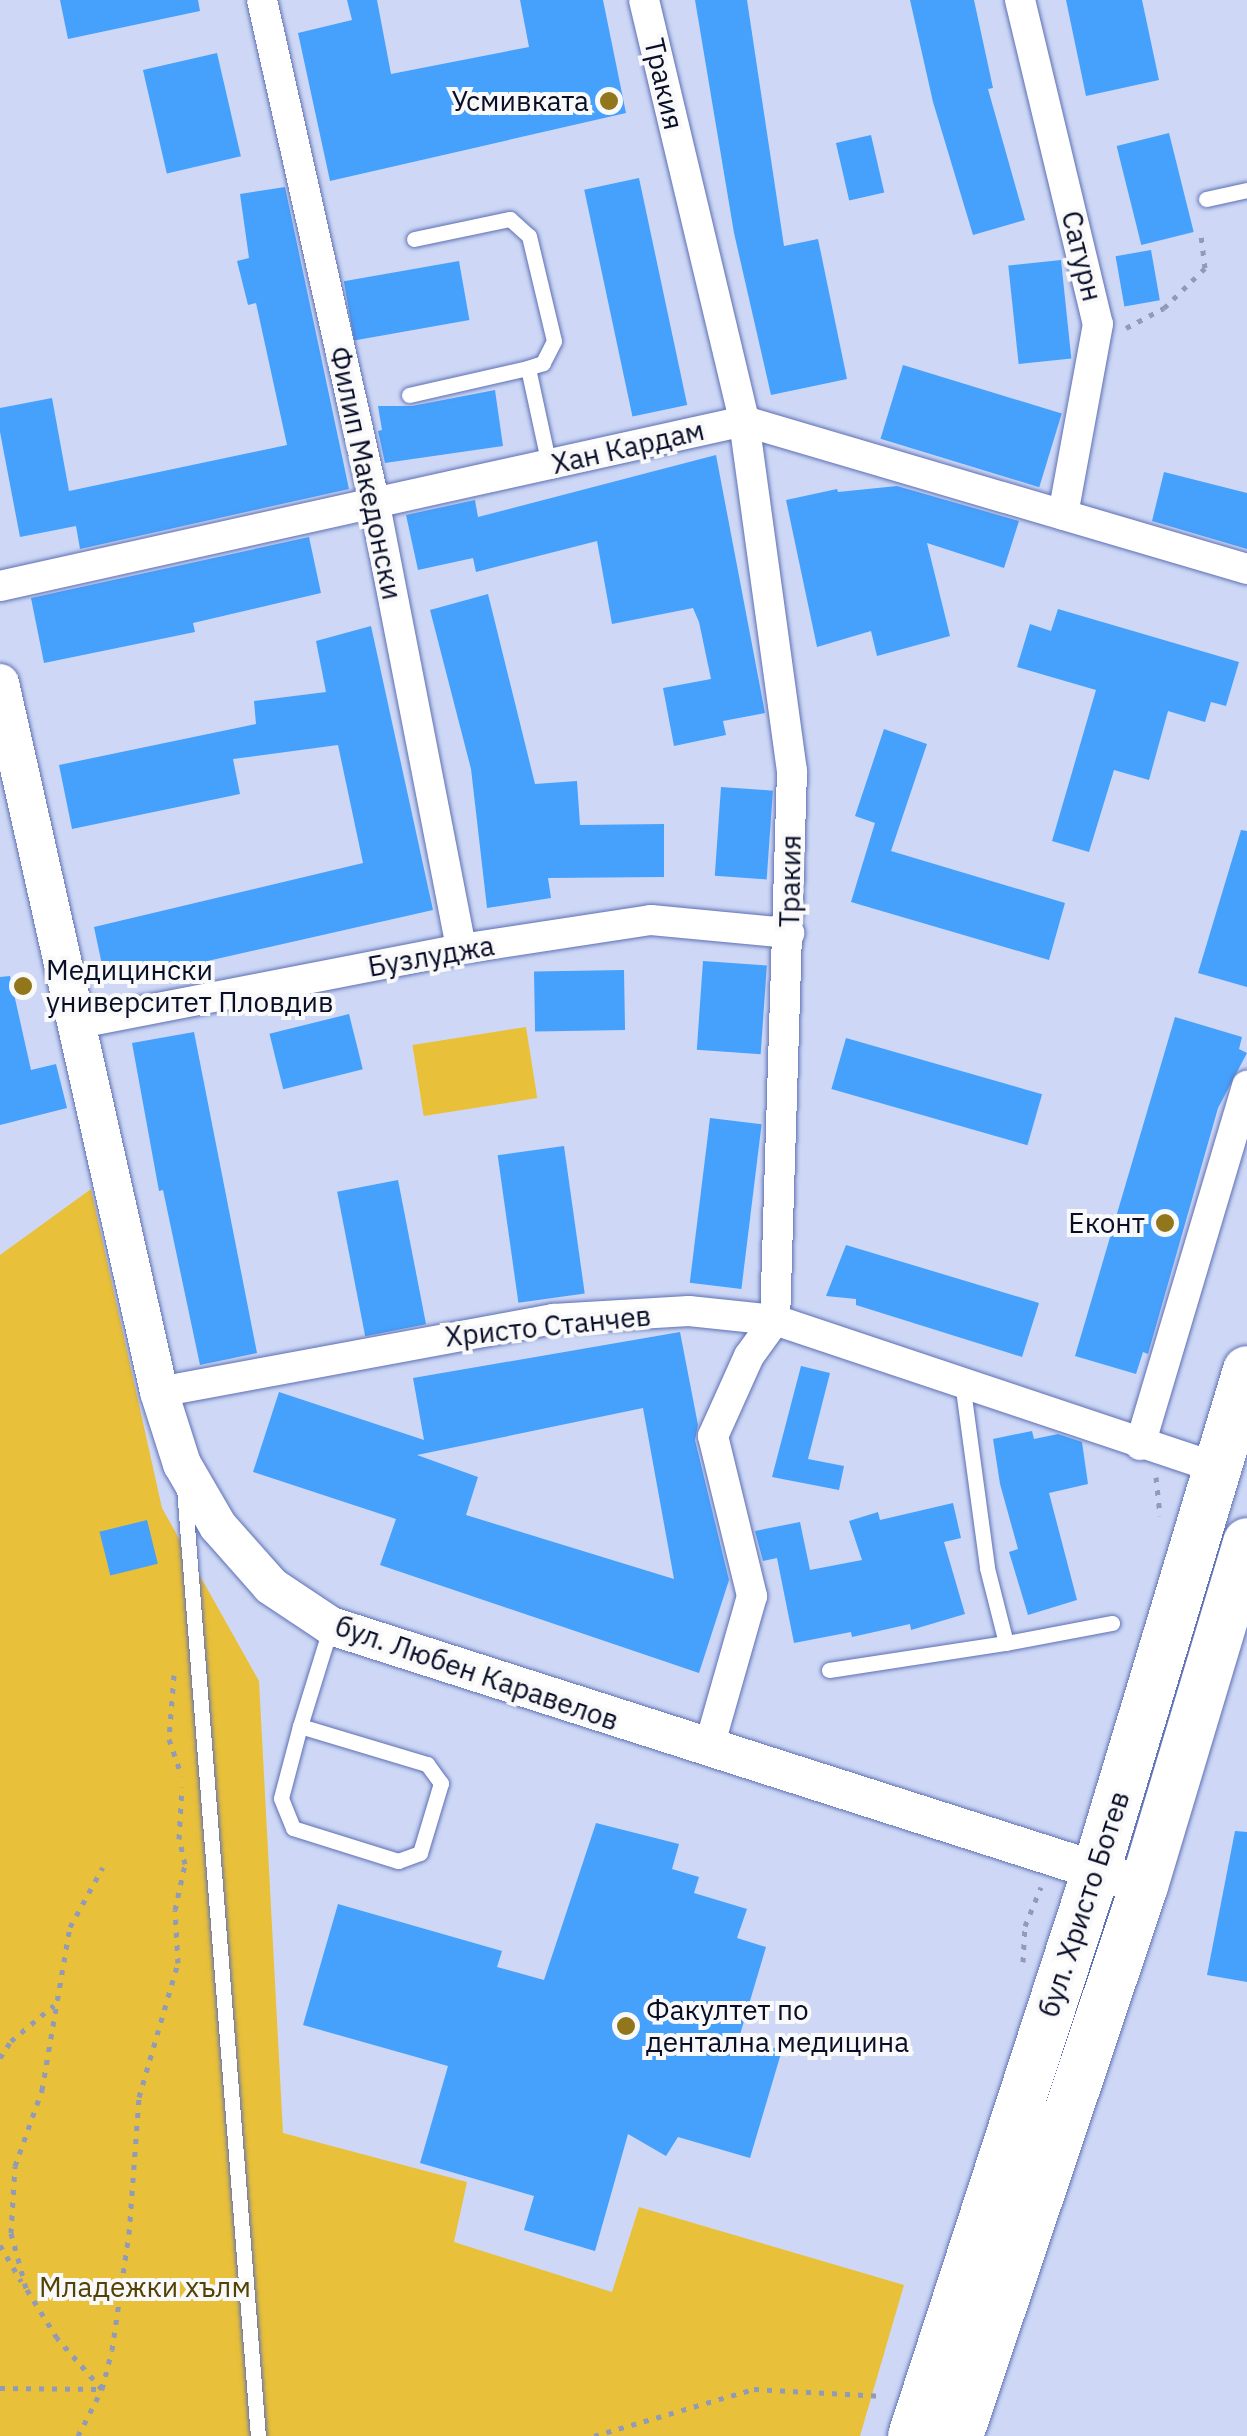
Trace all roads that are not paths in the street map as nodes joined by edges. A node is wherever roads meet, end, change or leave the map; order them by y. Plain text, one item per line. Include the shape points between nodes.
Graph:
1 (262, 0) edge
2 (644, 0) edge
3 (1020, 0) edge
4 (1247, 190) edge
5 (1206, 198) dead end
6 (414, 239) dead end
7 (528, 368) junction
8 (409, 394) dead end
9 (744, 421) junction
10 (550, 465) junction
11 (375, 505) junction
12 (1063, 515) junction
13 (1247, 569) edge
14 (0, 586) edge
15 (0, 683) edge
16 (11, 785) edge
17 (789, 932) junction
18 (460, 949) junction
19 (75, 1024) junction
20 (1247, 1086) edge
21 (775, 1320) junction
22 (1247, 1370) edge
23 (962, 1382) junction
24 (158, 1392) junction
25 (1152, 1449) junction
26 (182, 1464) junction
27 (1218, 1468) junction
28 (1247, 1542) edge
29 (1112, 1623) dead end
30 (331, 1626) junction
31 (1006, 1643) junction
32 (829, 1670) dead end
33 (300, 1726) junction
34 (708, 1750) junction
35 (1096, 1871) junction
36 (1144, 1886) junction
37 (918, 2417) edge
38 (258, 2436) edge
39 (959, 2436) edge

1 - 11 street, Филип Македонски
2 - 9 street, Тракия
3 - 12 street, Сатурн via 1098,324
4 - 5 lane
6 - 7 lane via 510,219 522,225 554,341 543,363
7 - 8 lane
7 - 10 lane
9 - 10 street, Хан Кардам
9 - 12 street, Хан Кардам
9 - 17 street, Тракия via 792,772
10 - 11 street, Хан Кардам
11 - 14 street, Хан Кардам
11 - 18 street, Филип Македонски
12 - 13 street, Хан Кардам
15 - 16 street, бул. Любен Каравелов
16 - 19 street, бул. Любен Каравелов
17 - 18 street, Бузлуджа via 652,920
17 - 21 street, Тракия
18 - 19 street, Бузлуджа
19 - 24 street, бул. Любен Каравелов
20 - 25 street
21 - 23 street, Христо Станчев
21 - 24 street, Христо Станчев via 689,1312 553,1319
21 - 34 street via 749,1356 712,1436 752,1596
22 - 27 main road, бул. Христо Ботев
23 - 25 street, Христо Станчев
23 - 31 lane via 987,1568
24 - 26 street, бул. Любен Каравелов
25 - 27 street, Христо Станчев
26 - 30 street, бул. Любен Каравелов via 218,1526 270,1586
26 - 38 lane
27 - 35 main road, бул. Христо Ботев
28 - 36 main road, бул. Христо Ботев
29 - 31 lane
30 - 33 lane
30 - 34 street, бул. Любен Каравелов
31 - 32 lane
33 - 33 lane via 281,1798 293,1828 398,1861 420,1853 441,1783 427,1764
34 - 35 street, бул. Любен Каравелов
35 - 36 street, бул. Любен Каравелов
35 - 37 main road, бул. Христо Ботев
36 - 39 main road, бул. Христо Ботев

